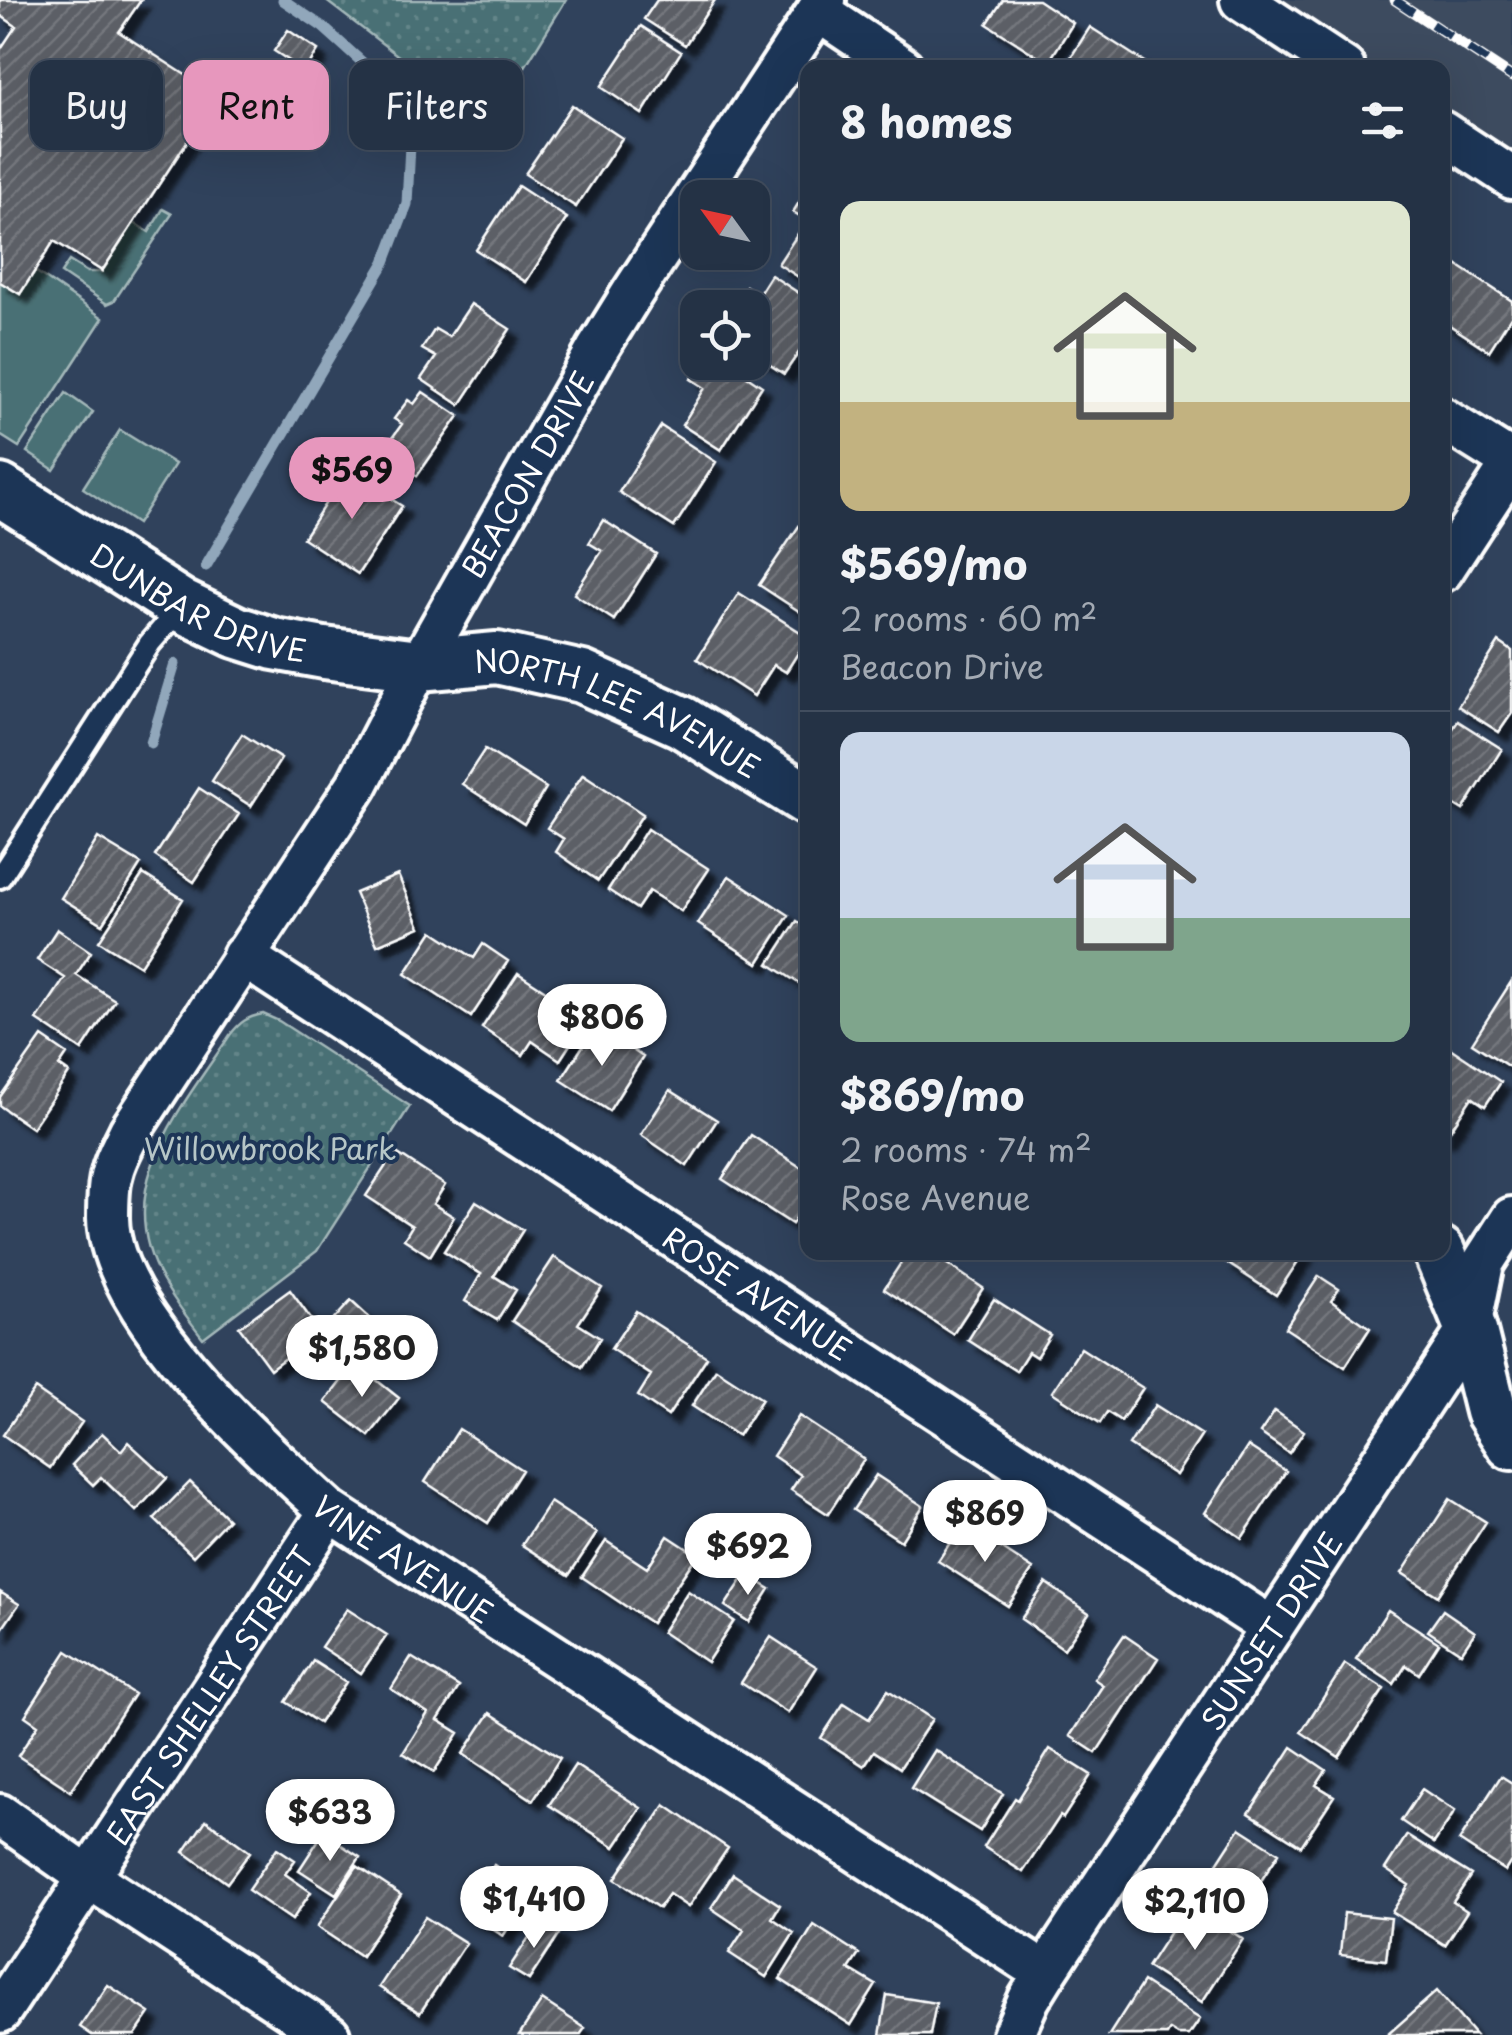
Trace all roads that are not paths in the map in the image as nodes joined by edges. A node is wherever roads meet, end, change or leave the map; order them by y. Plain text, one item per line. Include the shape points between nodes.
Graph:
1 (1241, 0) edge
2 (821, 6) edge
3 (892, 60) edge
4 (1332, 60) edge
5 (1450, 137) edge
6 (1512, 178) edge
7 (1450, 423) edge
8 (1512, 463) edge
9 (0, 490) edge
10 (1450, 559) edge
11 (182, 606) junction
12 (419, 665) junction
13 (800, 789) edge
14 (0, 877) edge
15 (243, 956) junction
16 (1512, 1218) edge
17 (1443, 1260) edge
18 (1470, 1327) junction
19 (1512, 1444) edge
20 (330, 1511) junction
21 (1272, 1628) junction
22 (0, 1816) edge
23 (88, 1877) junction
24 (1045, 1973) junction
25 (0, 2012) edge
26 (329, 2035) edge
27 (1012, 2035) edge

1 - 4 street
2 - 3 street
2 - 12 street, BEACON DRIVE via 615,321
5 - 6 street
7 - 8 street
8 - 10 street
9 - 11 street, DUNBAR DRIVE
11 - 12 street, DUNBAR DRIVE via 274,644
11 - 14 lane via 150,643
12 - 13 street, NORTH LEE AVENUE via 496,658 582,677 682,722
12 - 15 street, BEACON DRIVE via 356,784
15 - 20 street, VINE AVENUE via 130,1131 112,1173 108,1222 118,1265 144,1312 223,1410
15 - 21 street, ROSE AVENUE
16 - 18 street, SUNSET DRIVE via 1483,1263
17 - 18 street
18 - 19 street via 1491,1411
18 - 21 street, SUNSET DRIVE
20 - 23 street, EAST SHELLEY STREET
20 - 24 street, VINE AVENUE
21 - 24 street, SUNSET DRIVE
22 - 23 street
23 - 25 street, EAST SHELLEY STREET
23 - 26 street
24 - 27 street, SUNSET DRIVE

